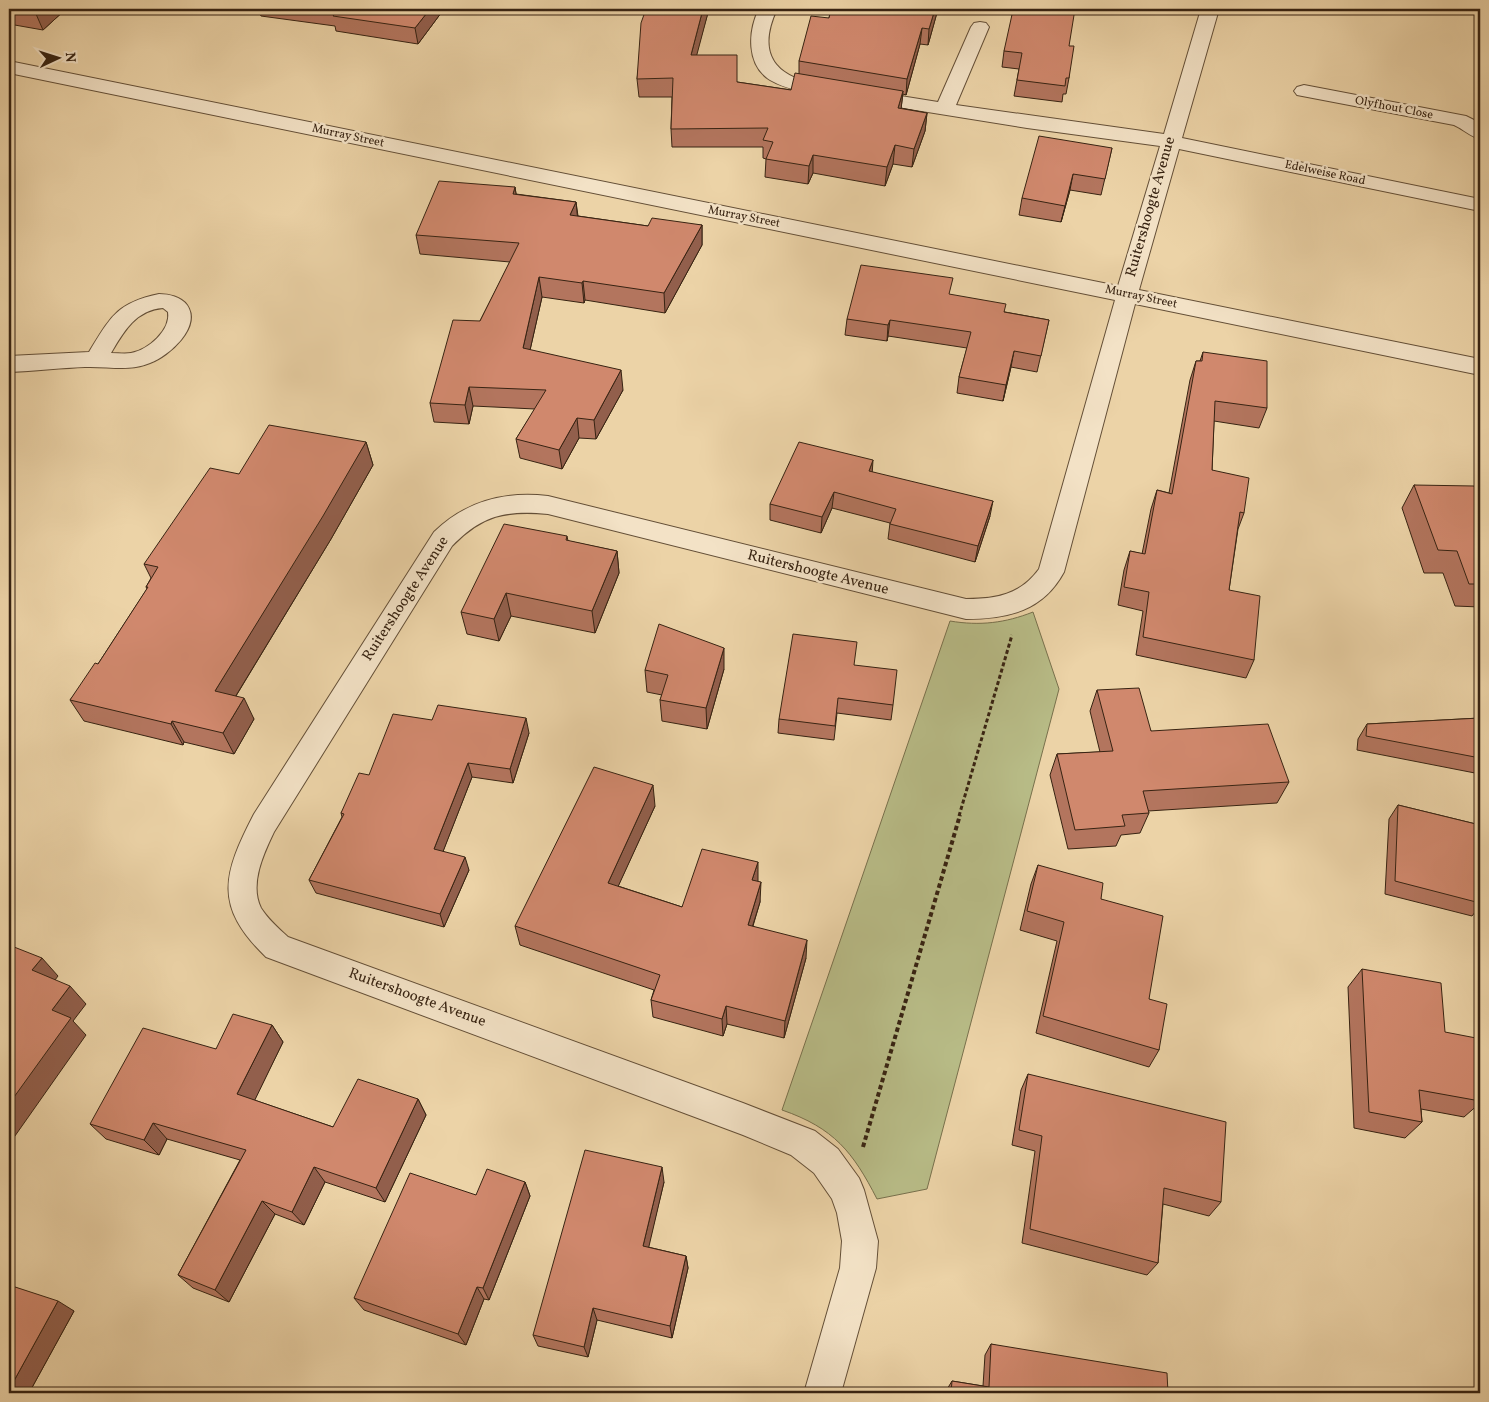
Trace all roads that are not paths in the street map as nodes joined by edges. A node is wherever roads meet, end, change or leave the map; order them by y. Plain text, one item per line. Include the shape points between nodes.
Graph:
1 (768, 9) edge
2 (1210, 9) edge
3 (980, 27) dead end
4 (9, 67) edge
5 (1304, 91) dead end
6 (945, 108) junction
7 (1480, 133) edge
8 (1170, 141) junction
9 (1480, 205) edge
10 (1127, 294) junction
11 (96, 359) dead end
12 (9, 364) edge
13 (1480, 366) edge
14 (823, 1393) edge

1 - 6 street, Edelweise Road via 762,19 761,51 772,72 784,80 803,86
2 - 8 street, Ruitershoogte Avenue
3 - 6 street
4 - 10 street, Murray Street
5 - 7 street, Olyfhout Close via 1459,120
6 - 8 street, Edelweise Road
8 - 9 street, Edelweise Road
8 - 10 street, Ruitershoogte Avenue
10 - 13 street, Murray Street
10 - 14 street, Ruitershoogte Avenue via 1051,572 1039,589 1002,608 957,608 548,505 496,505 459,523 443,539 249,851 242,888 244,904 258,928 278,947 742,1118 803,1143 826,1161 847,1190 860,1241 858,1268
11 - 12 street

